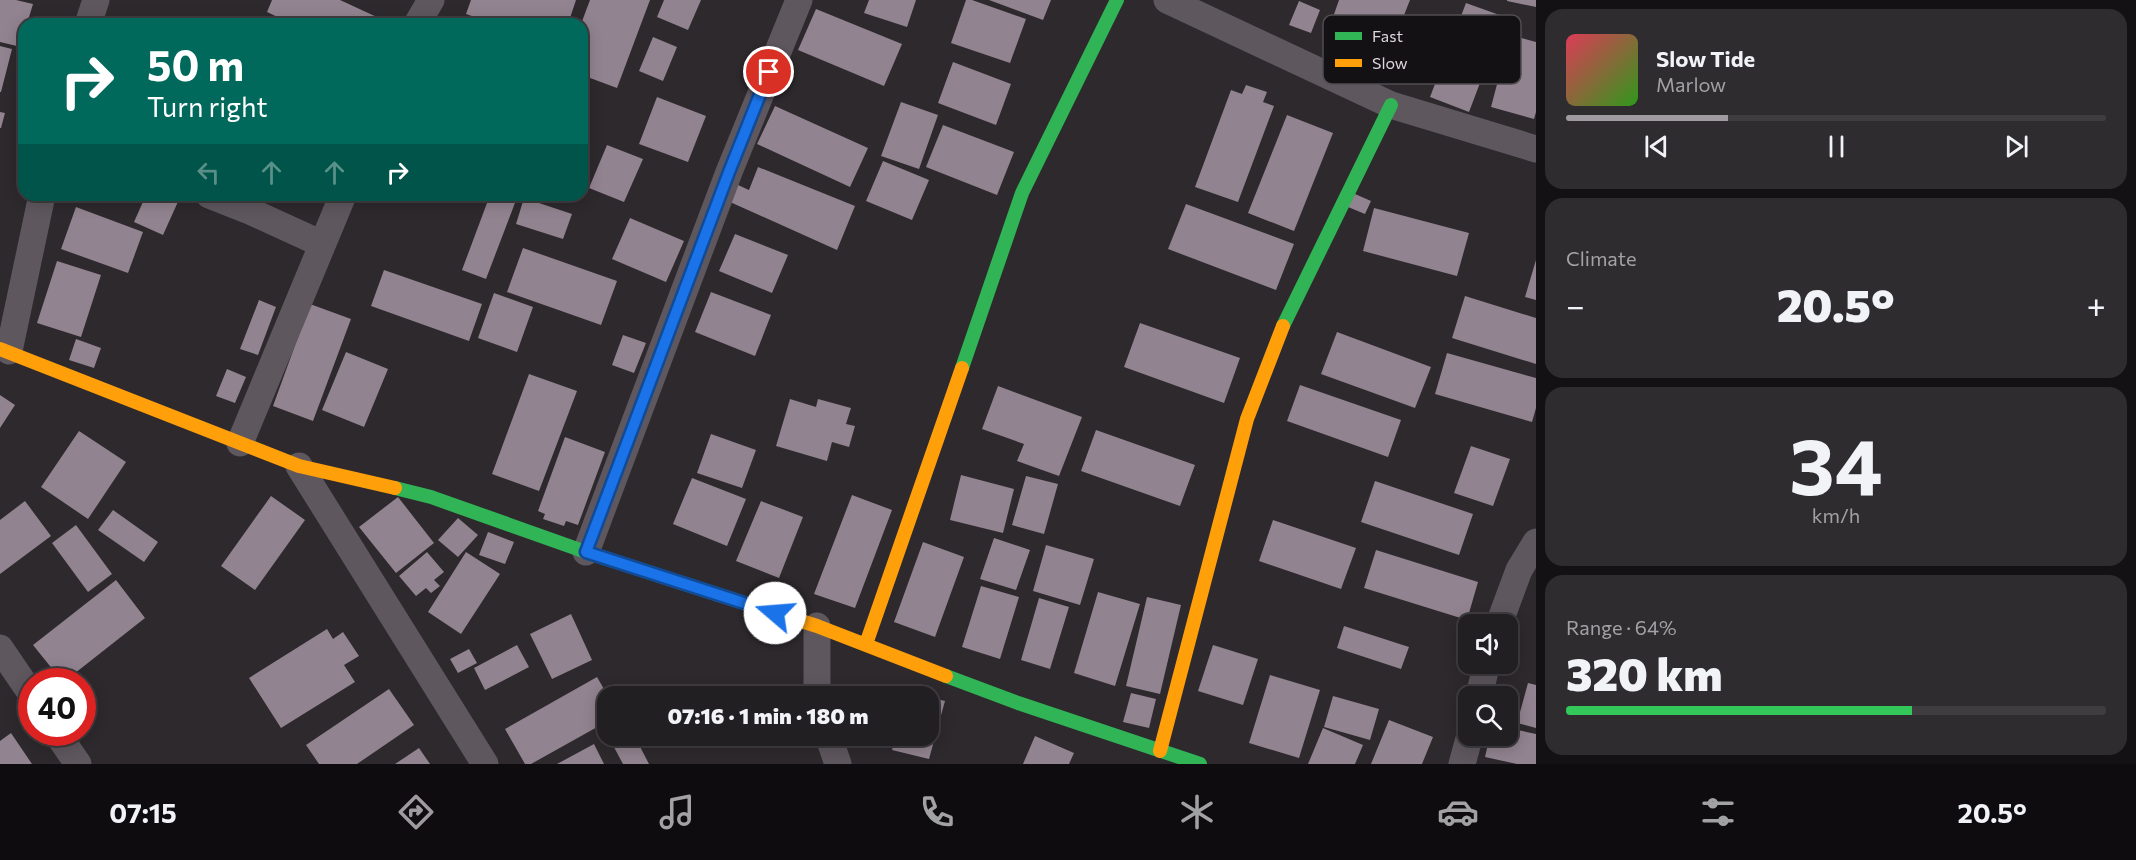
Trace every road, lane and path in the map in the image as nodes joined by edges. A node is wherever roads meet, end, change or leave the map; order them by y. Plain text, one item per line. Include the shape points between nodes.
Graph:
1 (96, 0) edge
2 (431, 0) edge
3 (799, 0) edge
4 (1117, 0) edge
5 (1167, 0) edge
6 (90, 18) edge
7 (420, 18) edge
8 (1323, 73) edge
9 (1346, 84) edge
10 (1391, 105) junction
11 (1536, 149) edge
12 (41, 201) edge
13 (224, 201) edge
14 (340, 201) edge
15 (322, 244) junction
16 (5, 350) edge
17 (240, 443) junction
18 (299, 466) junction
19 (1536, 542) edge
20 (586, 552) junction
21 (1503, 614) edge
22 (817, 626) junction
23 (866, 644) junction
24 (0, 648) edge
25 (18, 674) edge
26 (817, 686) edge
27 (66, 746) edge
28 (832, 746) edge
29 (1467, 746) edge
30 (1160, 751) junction
31 (78, 764) edge
32 (485, 764) edge
33 (838, 764) edge
34 (1200, 764) edge
35 (1462, 764) edge

1 - 6 street
2 - 7 street
3 - 20 street via 729,172
4 - 23 street via 1022,193
5 - 8 street
9 - 10 street
10 - 11 street
10 - 30 street via 1283,325 1247,419
12 - 16 street
13 - 15 street
14 - 15 street
15 - 17 street
16 - 17 street
17 - 18 street
18 - 20 street via 431,497
18 - 32 street
19 - 21 street via 1519,570
20 - 22 street
22 - 23 street
22 - 26 street
23 - 30 street via 1018,704
24 - 25 street
27 - 31 street
28 - 33 street
29 - 35 street
30 - 34 street

